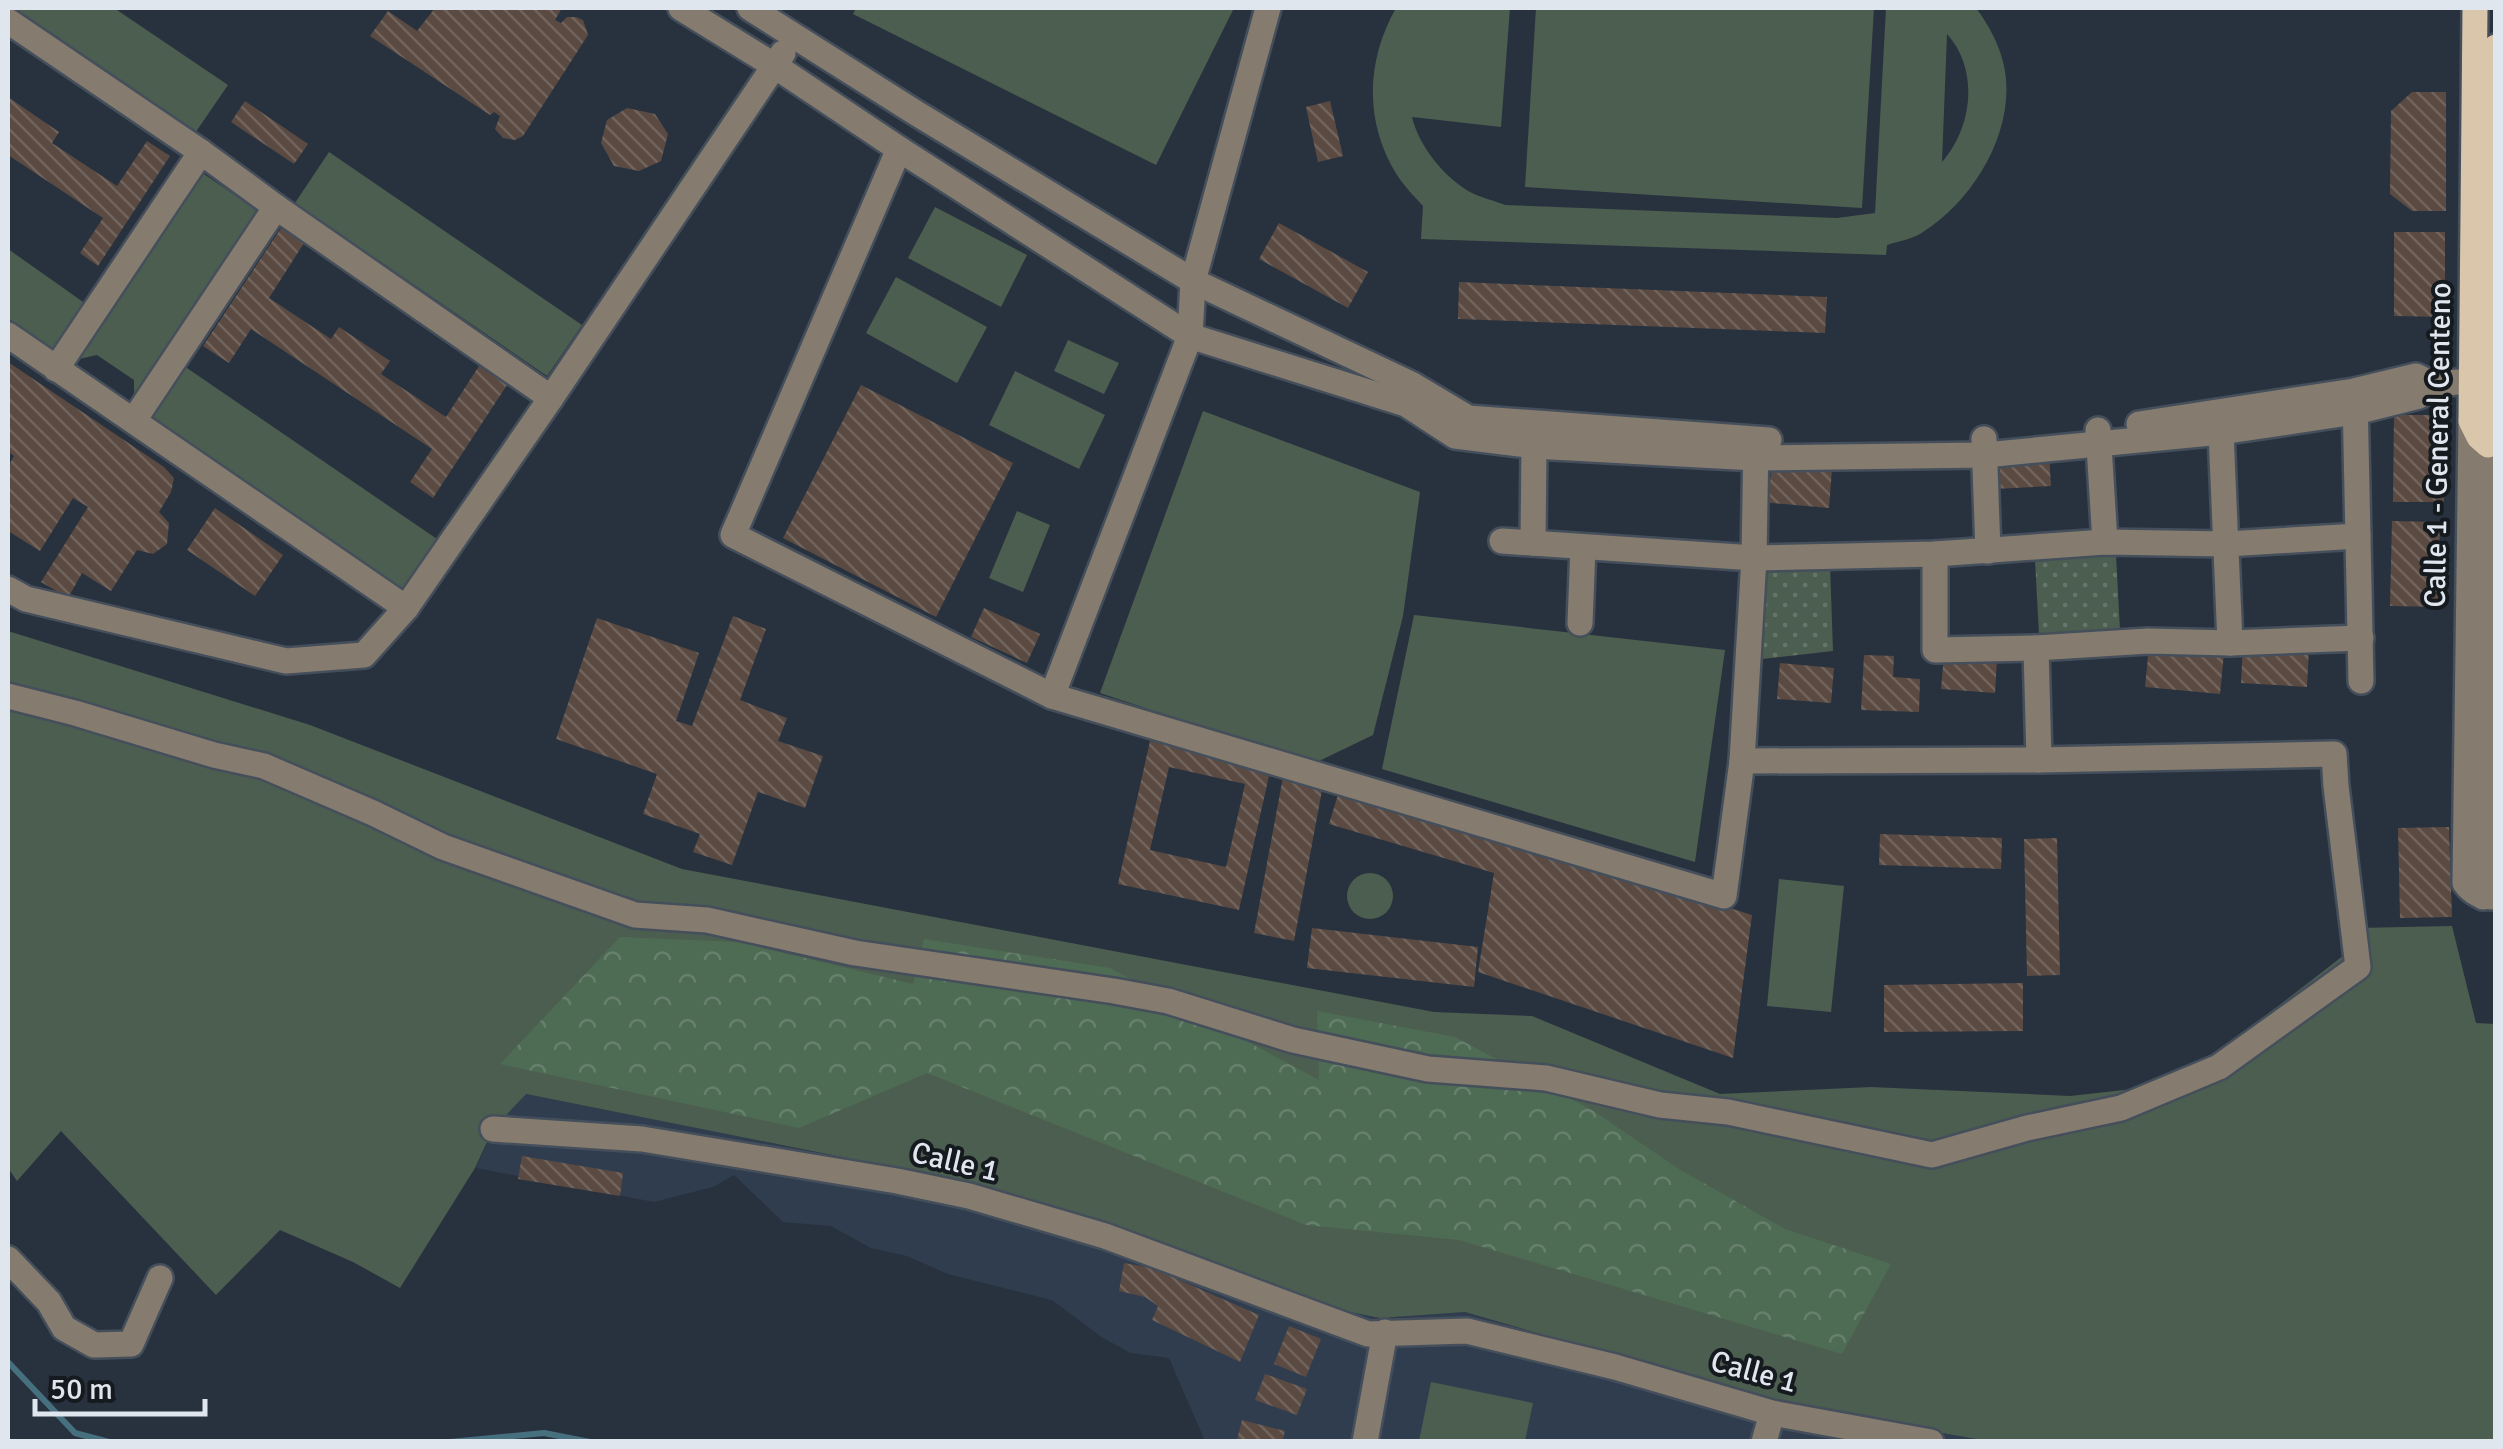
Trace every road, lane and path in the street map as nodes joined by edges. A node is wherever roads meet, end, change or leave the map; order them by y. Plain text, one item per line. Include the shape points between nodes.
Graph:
1 (681, 8) edge
2 (750, 8) edge
3 (1268, 8) edge
4 (2475, 8) edge
5 (8, 21) edge
6 (793, 36) junction
7 (2496, 46) edge
8 (775, 66) junction
9 (2485, 74) edge
10 (899, 149) junction
11 (201, 152) junction
12 (2495, 184) edge
13 (276, 208) junction
14 (2487, 221) edge
15 (1194, 281) junction
16 (8, 336) edge
17 (1190, 336) junction
18 (56, 368) junction
19 (2472, 381) junction
20 (551, 398) junction
21 (2355, 402) junction
22 (134, 420) junction
23 (2472, 421) junction
24 (2221, 432) junction
25 (2099, 437) junction
26 (1534, 446) junction
27 (2492, 446) edge
28 (1984, 447) junction
29 (1756, 449) junction
30 (2358, 536) junction
31 (1502, 541) dead end
32 (2105, 542) junction
33 (1532, 543) junction
34 (2226, 544) junction
35 (1583, 547) junction
36 (1988, 551) junction
37 (1934, 554) junction
38 (1754, 558) junction
39 (2478, 572) junction
40 (8, 589) edge
41 (406, 608) junction
42 (1580, 623) dead end
43 (2361, 638) junction
44 (2230, 644) junction
45 (2036, 648) junction
46 (2483, 653) edge
47 (2361, 681) dead end
48 (8, 696) edge
49 (1052, 696) junction
50 (2039, 760) junction
51 (1742, 762) junction
52 (2481, 892) edge
53 (493, 1129) dead end
54 (8, 1259) edge
55 (160, 1278) dead end
56 (1385, 1332) junction
57 (1772, 1413) junction
58 (1364, 1442) edge
59 (1764, 1442) edge
60 (1931, 1442) edge

1 - 8 street
2 - 6 street
3 - 15 street
4 - 9 main road, Calle 1 - General Centeno
5 - 11 street
6 - 8 street
6 - 15 street
7 - 9 main road, Calle 1 - General Centeno
8 - 10 street
8 - 20 street
9 - 12 main road, Calle 1 - General Centeno
9 - 14 main road, Calle 1 - General Centeno
10 - 17 street
10 - 49 street via 733,535
11 - 13 street
11 - 18 street
12 - 14 main road, Calle 1 - General Centeno
13 - 20 street
13 - 22 street
14 - 19 main road, Calle 1 - General Centeno
14 - 27 main road, Calle 1 - General Centeno
15 - 17 street
15 - 29 street via 1468,418
16 - 18 street
17 - 26 street via 1406,404 1455,436
17 - 49 street
18 - 22 street
19 - 21 street via 2432,384 2416,376
19 - 23 main road, Calle 1 - General Centeno
20 - 41 street
21 - 24 street
21 - 25 street
21 - 30 street
22 - 41 street
23 - 27 main road
23 - 39 street, Calle 1 - General Centeno
24 - 25 street
24 - 34 street
25 - 28 street
25 - 32 street
26 - 29 street
26 - 33 street
27 - 39 street, Calle 1 - General Centeno
28 - 29 street
28 - 36 street
29 - 38 street
30 - 34 street
30 - 43 street
31 - 33 street
32 - 34 street
32 - 36 street
33 - 35 street
34 - 44 street
35 - 38 street
35 - 42 street
36 - 37 street
37 - 38 street
37 - 45 street via 1935,650
38 - 51 street
39 - 46 street, Calle 1 - General Centeno
40 - 41 street via 26,599 286,661 364,655
43 - 44 street
43 - 47 street
44 - 45 street
45 - 50 street
46 - 52 street, Calle 1 - General Centeno via 2476,769
48 - 50 street via 264,766 443,847 635,915 708,920 855,953 1114,991 1428,1069 1546,1078 1660,1106 1728,1112 1932,1155 2120,1108 2219,1067 2358,966 2334,754
49 - 51 street via 1724,896
50 - 51 street
53 - 56 street, Calle 1 via 642,1139 969,1196 1105,1236 1368,1334
54 - 55 street via 64,1328 94,1345 131,1344
56 - 57 street, Calle 1 via 1467,1330
56 - 58 street
57 - 59 street
57 - 60 street, Calle 1

